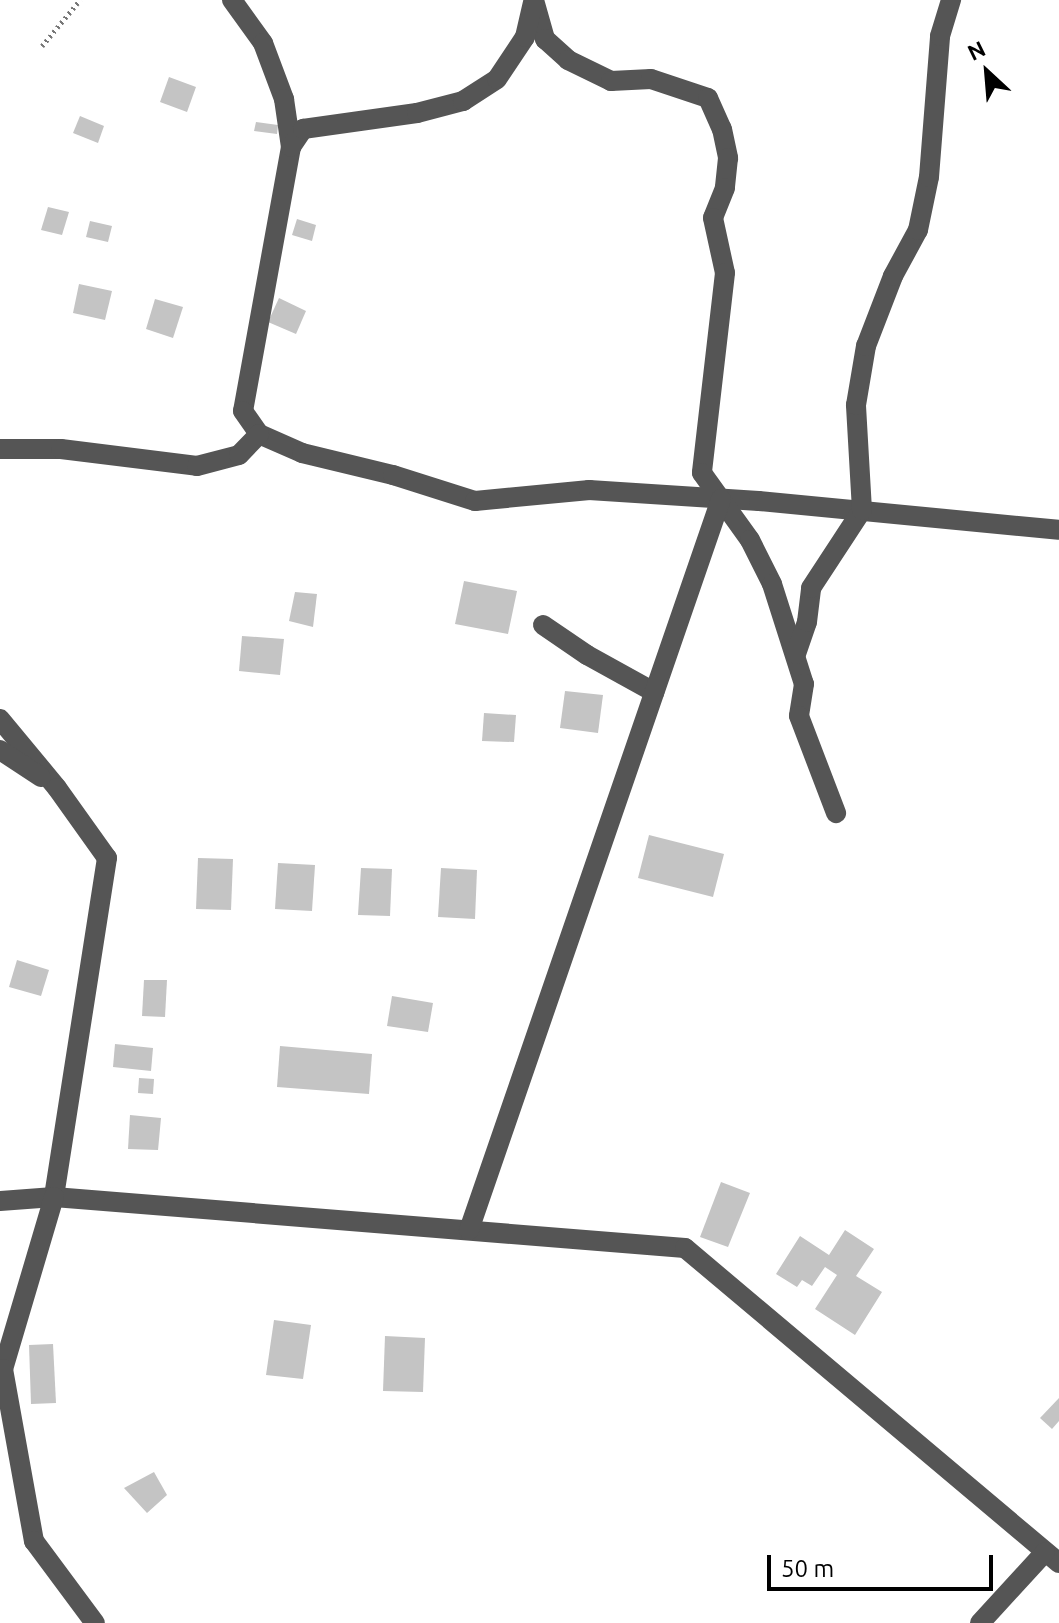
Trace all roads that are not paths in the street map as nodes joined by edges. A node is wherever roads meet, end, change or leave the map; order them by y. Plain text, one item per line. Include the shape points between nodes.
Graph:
1 (232, 0) edge
2 (534, 0) edge
3 (951, 0) edge
4 (291, 147) junction
5 (259, 434) junction
6 (0, 449) edge
7 (721, 499) junction
8 (862, 510) junction
9 (1059, 530) edge
10 (543, 625) dead end
11 (796, 654) junction
12 (654, 692) junction
13 (0, 719) edge
14 (0, 750) edge
15 (57, 788) junction
16 (836, 813) dead end
17 (54, 1197) junction
18 (0, 1201) edge
19 (469, 1230) junction
20 (1052, 1557) edge
21 (95, 1623) edge
22 (980, 1623) edge

1 - 4 street via 263,43 284,99
2 - 4 street via 525,37 497,79 463,101 303,129
2 - 7 street via 545,39 568,60 611,81 651,79 708,98 722,129 728,158 725,188 713,218 725,273 702,473
3 - 8 street via 940,36 929,177 918,230 866,346 856,405
4 - 5 street via 243,411
5 - 6 street via 239,455 197,466 61,449
5 - 7 street via 302,453 475,501 589,490
7 - 8 street
7 - 11 street via 772,584
7 - 12 street
8 - 9 street
8 - 11 street via 811,588
10 - 12 street
11 - 16 street via 804,684 799,716
12 - 19 street
13 - 15 street
14 - 15 street
15 - 17 street via 107,858
17 - 18 street
17 - 19 street
17 - 21 street via 3,1369 34,1541
19 - 20 street via 685,1248
20 - 22 street

